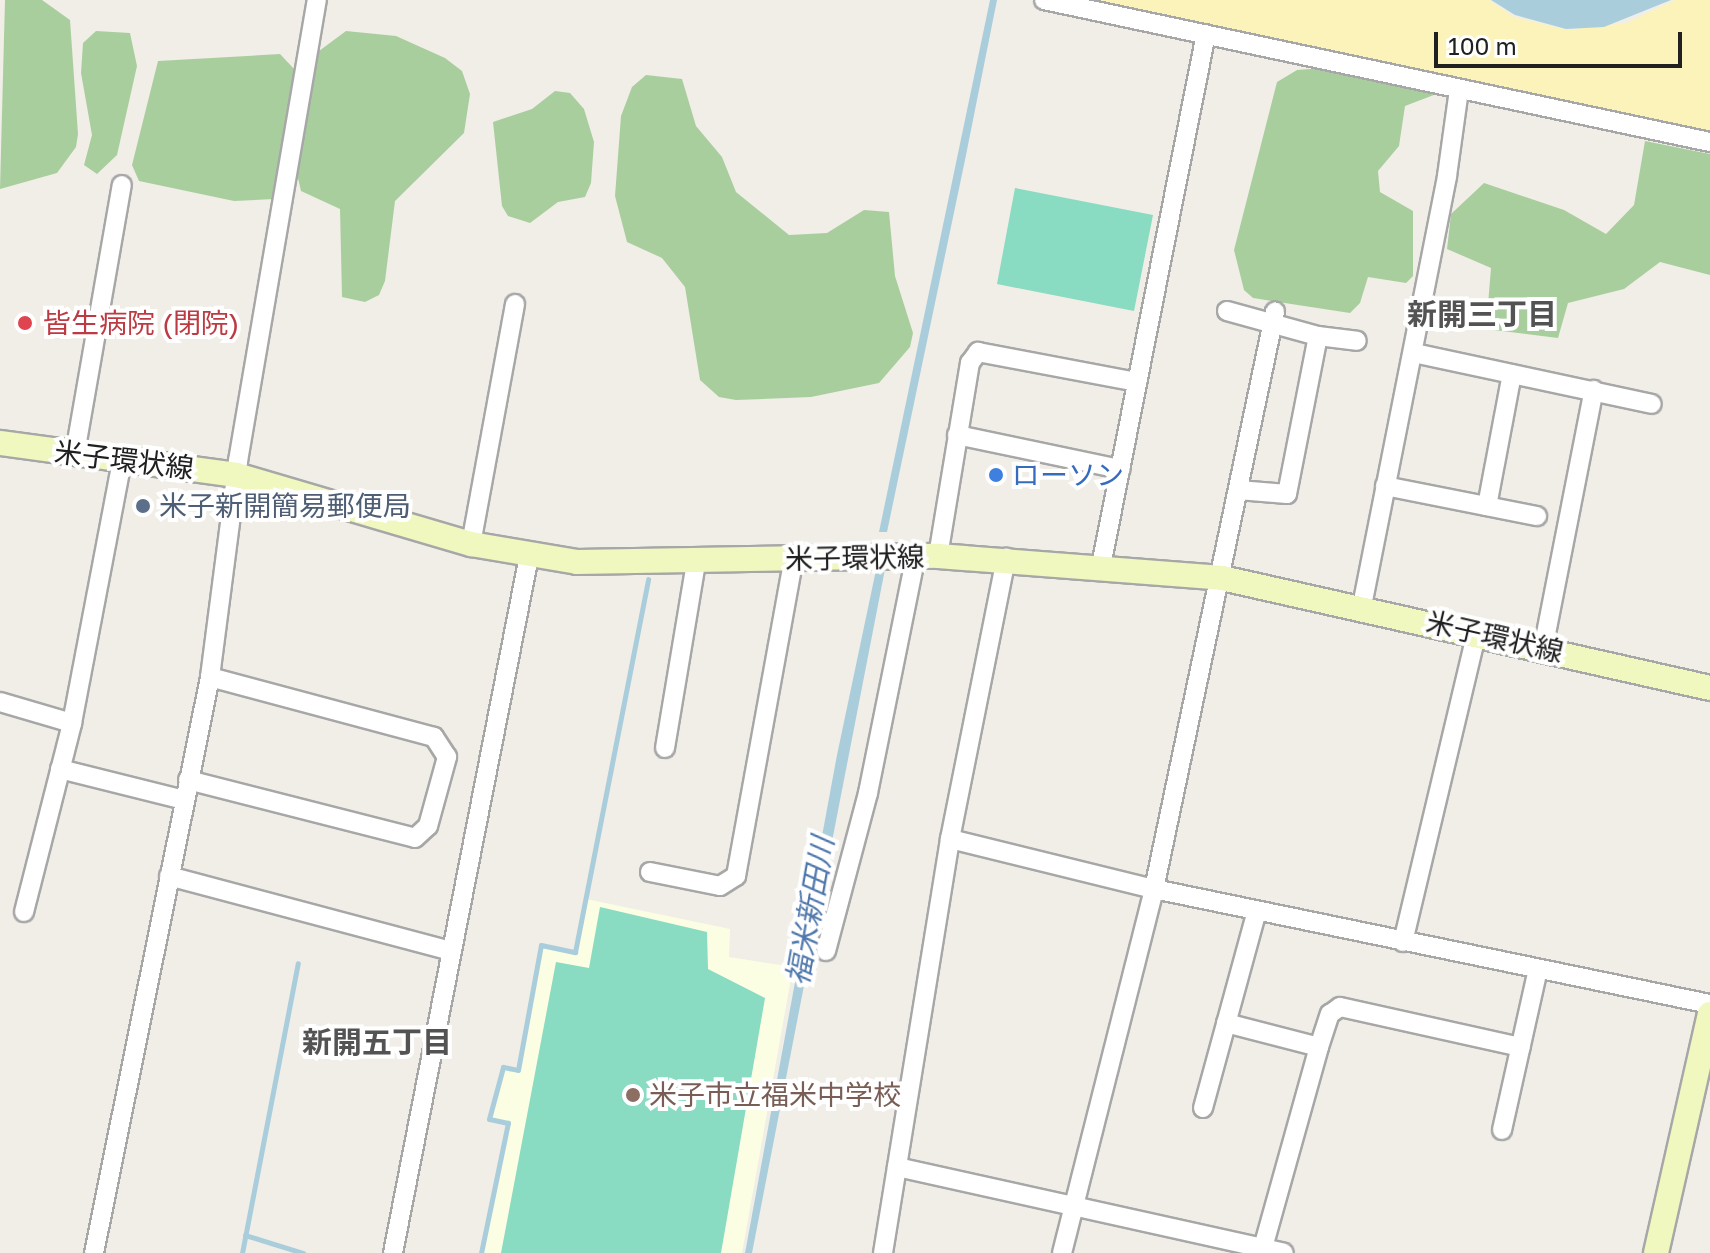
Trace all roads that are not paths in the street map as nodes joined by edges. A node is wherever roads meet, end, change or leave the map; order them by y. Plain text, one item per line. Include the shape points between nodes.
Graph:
1 (317, 0) edge
2 (1044, 0) edge
3 (1206, 34) junction
4 (1459, 89) junction
5 (1710, 142) edge
6 (122, 185) dead end
7 (515, 304) dead end
8 (1227, 311) dead end
9 (1274, 316) junction
10 (1318, 336) junction
11 (1357, 341) dead end
12 (1414, 353) junction
13 (1512, 374) junction
14 (1137, 382) junction
15 (1594, 390) junction
16 (1652, 404) dead end
17 (957, 435) junction
18 (0, 443) edge
19 (75, 453) junction
20 (122, 461) junction
21 (1120, 469) junction
22 (236, 475) junction
23 (1385, 486) junction
24 (1238, 490) junction
25 (1487, 506) junction
26 (1537, 516) dead end
27 (471, 544) junction
28 (927, 555) junction
29 (529, 556) junction
30 (794, 558) junction
31 (1006, 558) junction
32 (696, 563) junction
33 (1101, 566) junction
34 (1222, 578) junction
35 (1362, 606) junction
36 (1477, 632) junction
37 (1543, 649) junction
38 (210, 677) junction
39 (1710, 688) edge
40 (0, 702) edge
41 (72, 723) junction
42 (665, 748) dead end
43 (60, 769) junction
44 (188, 780) junction
45 (184, 800) junction
46 (950, 839) junction
47 (650, 872) dead end
48 (169, 876) junction
49 (1154, 889) junction
50 (1257, 911) junction
51 (24, 912) dead end
52 (1403, 942) junction
53 (450, 951) junction
54 (826, 951) dead end
55 (1538, 969) junction
56 (1710, 1004) edge
57 (1710, 1014) edge
58 (1226, 1023) junction
59 (1319, 1047) junction
60 (1521, 1047) junction
61 (1701, 1092) edge
62 (1203, 1108) dead end
63 (1502, 1130) dead end
64 (897, 1167) junction
65 (1075, 1202) junction
66 (1263, 1248) junction
67 (94, 1253) edge
68 (393, 1253) edge
69 (883, 1253) edge
70 (1062, 1253) edge
71 (1284, 1253) edge
72 (1656, 1253) edge

1 - 22 street
2 - 3 street
3 - 4 street
3 - 14 street
4 - 5 street
4 - 12 street
6 - 19 street
7 - 27 street
8 - 9 street
9 - 10 street
9 - 24 street
10 - 11 street
10 - 24 street via 1287,494
12 - 13 street
12 - 23 street
13 - 15 street
13 - 25 street
14 - 17 street via 984,350 970,363
14 - 21 street
15 - 16 street
15 - 37 street
17 - 21 street
17 - 28 street
18 - 19 main road, 米子環状線
19 - 20 main road, 米子環状線
20 - 22 main road, 米子環状線
20 - 41 street
21 - 33 street
22 - 27 main road, 米子環状線
22 - 38 street
23 - 25 street
23 - 35 street
24 - 34 street
25 - 26 street
27 - 29 main road, 米子環状線
28 - 30 main road, 米子環状線
28 - 31 main road, 米子環状線
28 - 54 street
29 - 32 main road, 米子環状線 via 609,565
29 - 53 street
30 - 32 main road, 米子環状線
30 - 47 street via 736,876 720,886
31 - 33 main road, 米子環状線
31 - 46 street
32 - 42 street
33 - 34 main road, 米子環状線
34 - 35 main road, 米子環状線
34 - 49 street
35 - 36 main road, 米子環状線
36 - 37 main road, 米子環状線
36 - 52 street
37 - 39 main road, 米子環状線
38 - 44 street
38 - 44 street via 434,737 447,757 428,826 415,838
40 - 41 street
41 - 43 street
43 - 45 street
43 - 51 street
44 - 45 street
45 - 48 street
46 - 49 street
46 - 64 street
48 - 53 street
48 - 67 street
49 - 50 street
49 - 65 street
50 - 52 street
50 - 58 street
52 - 55 street
53 - 68 street
55 - 56 street
55 - 60 street
57 - 61 main road
58 - 59 street
58 - 62 street
59 - 60 street via 1330,1014 1340,1007
59 - 66 street
60 - 63 street
61 - 72 main road
64 - 65 street
64 - 69 street
65 - 66 street
65 - 70 street
66 - 71 street

